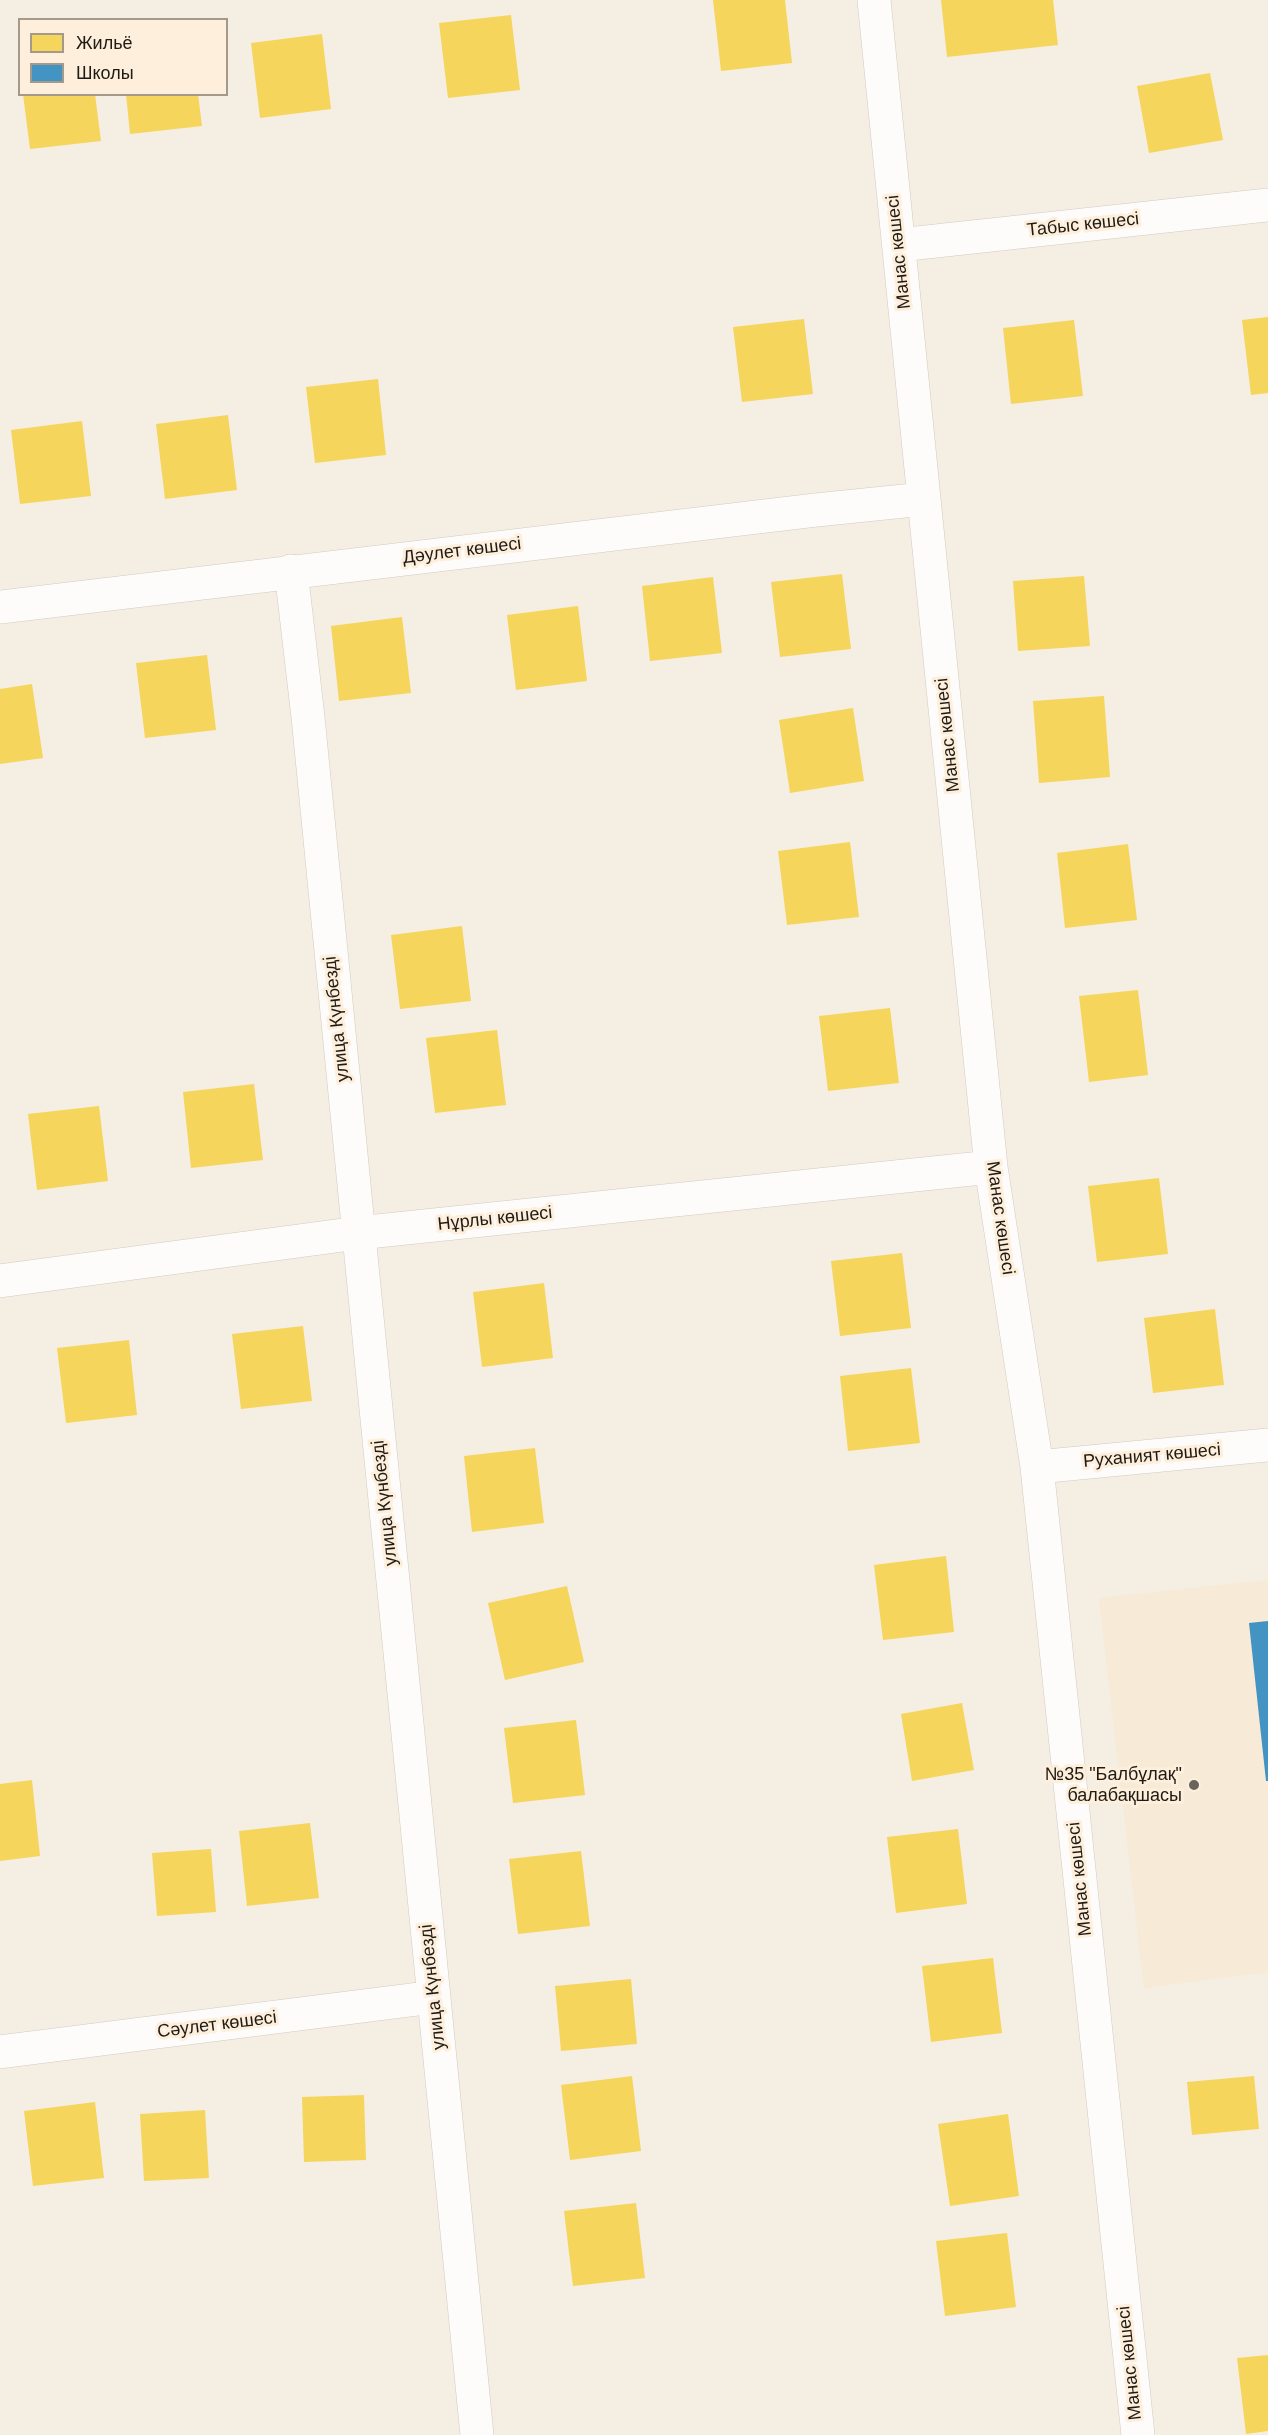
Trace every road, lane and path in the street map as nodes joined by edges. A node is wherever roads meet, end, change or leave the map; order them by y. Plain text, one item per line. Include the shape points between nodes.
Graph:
1 (874, 0) edge
2 (1268, 205) edge
3 (899, 245) junction
4 (924, 499) junction
5 (291, 571) junction
6 (0, 607) edge
7 (991, 1167) junction
8 (358, 1233) junction
9 (0, 1281) edge
10 (1268, 1445) edge
11 (1037, 1467) junction
12 (434, 1997) junction
13 (0, 2052) edge
14 (477, 2435) edge
15 (1138, 2435) edge

1 - 3 street, Манас көшесі
2 - 3 street, Табыс көшесі
3 - 4 street, Манас көшесі
4 - 5 street, Дәулет көшесі
4 - 7 street, Манас көшесі
5 - 6 street, Дәулет көшесі
5 - 8 street, улица Күнбезді
7 - 8 street, Нұрлы көшесі
7 - 11 street, Манас көшесі
8 - 9 street, Нұрлы көшесі
8 - 12 street, улица Күнбезді
10 - 11 street, Руханият көшесі
11 - 15 street, Манас көшесі
12 - 13 street, Сәулет көшесі
12 - 14 street, улица Күнбезді

